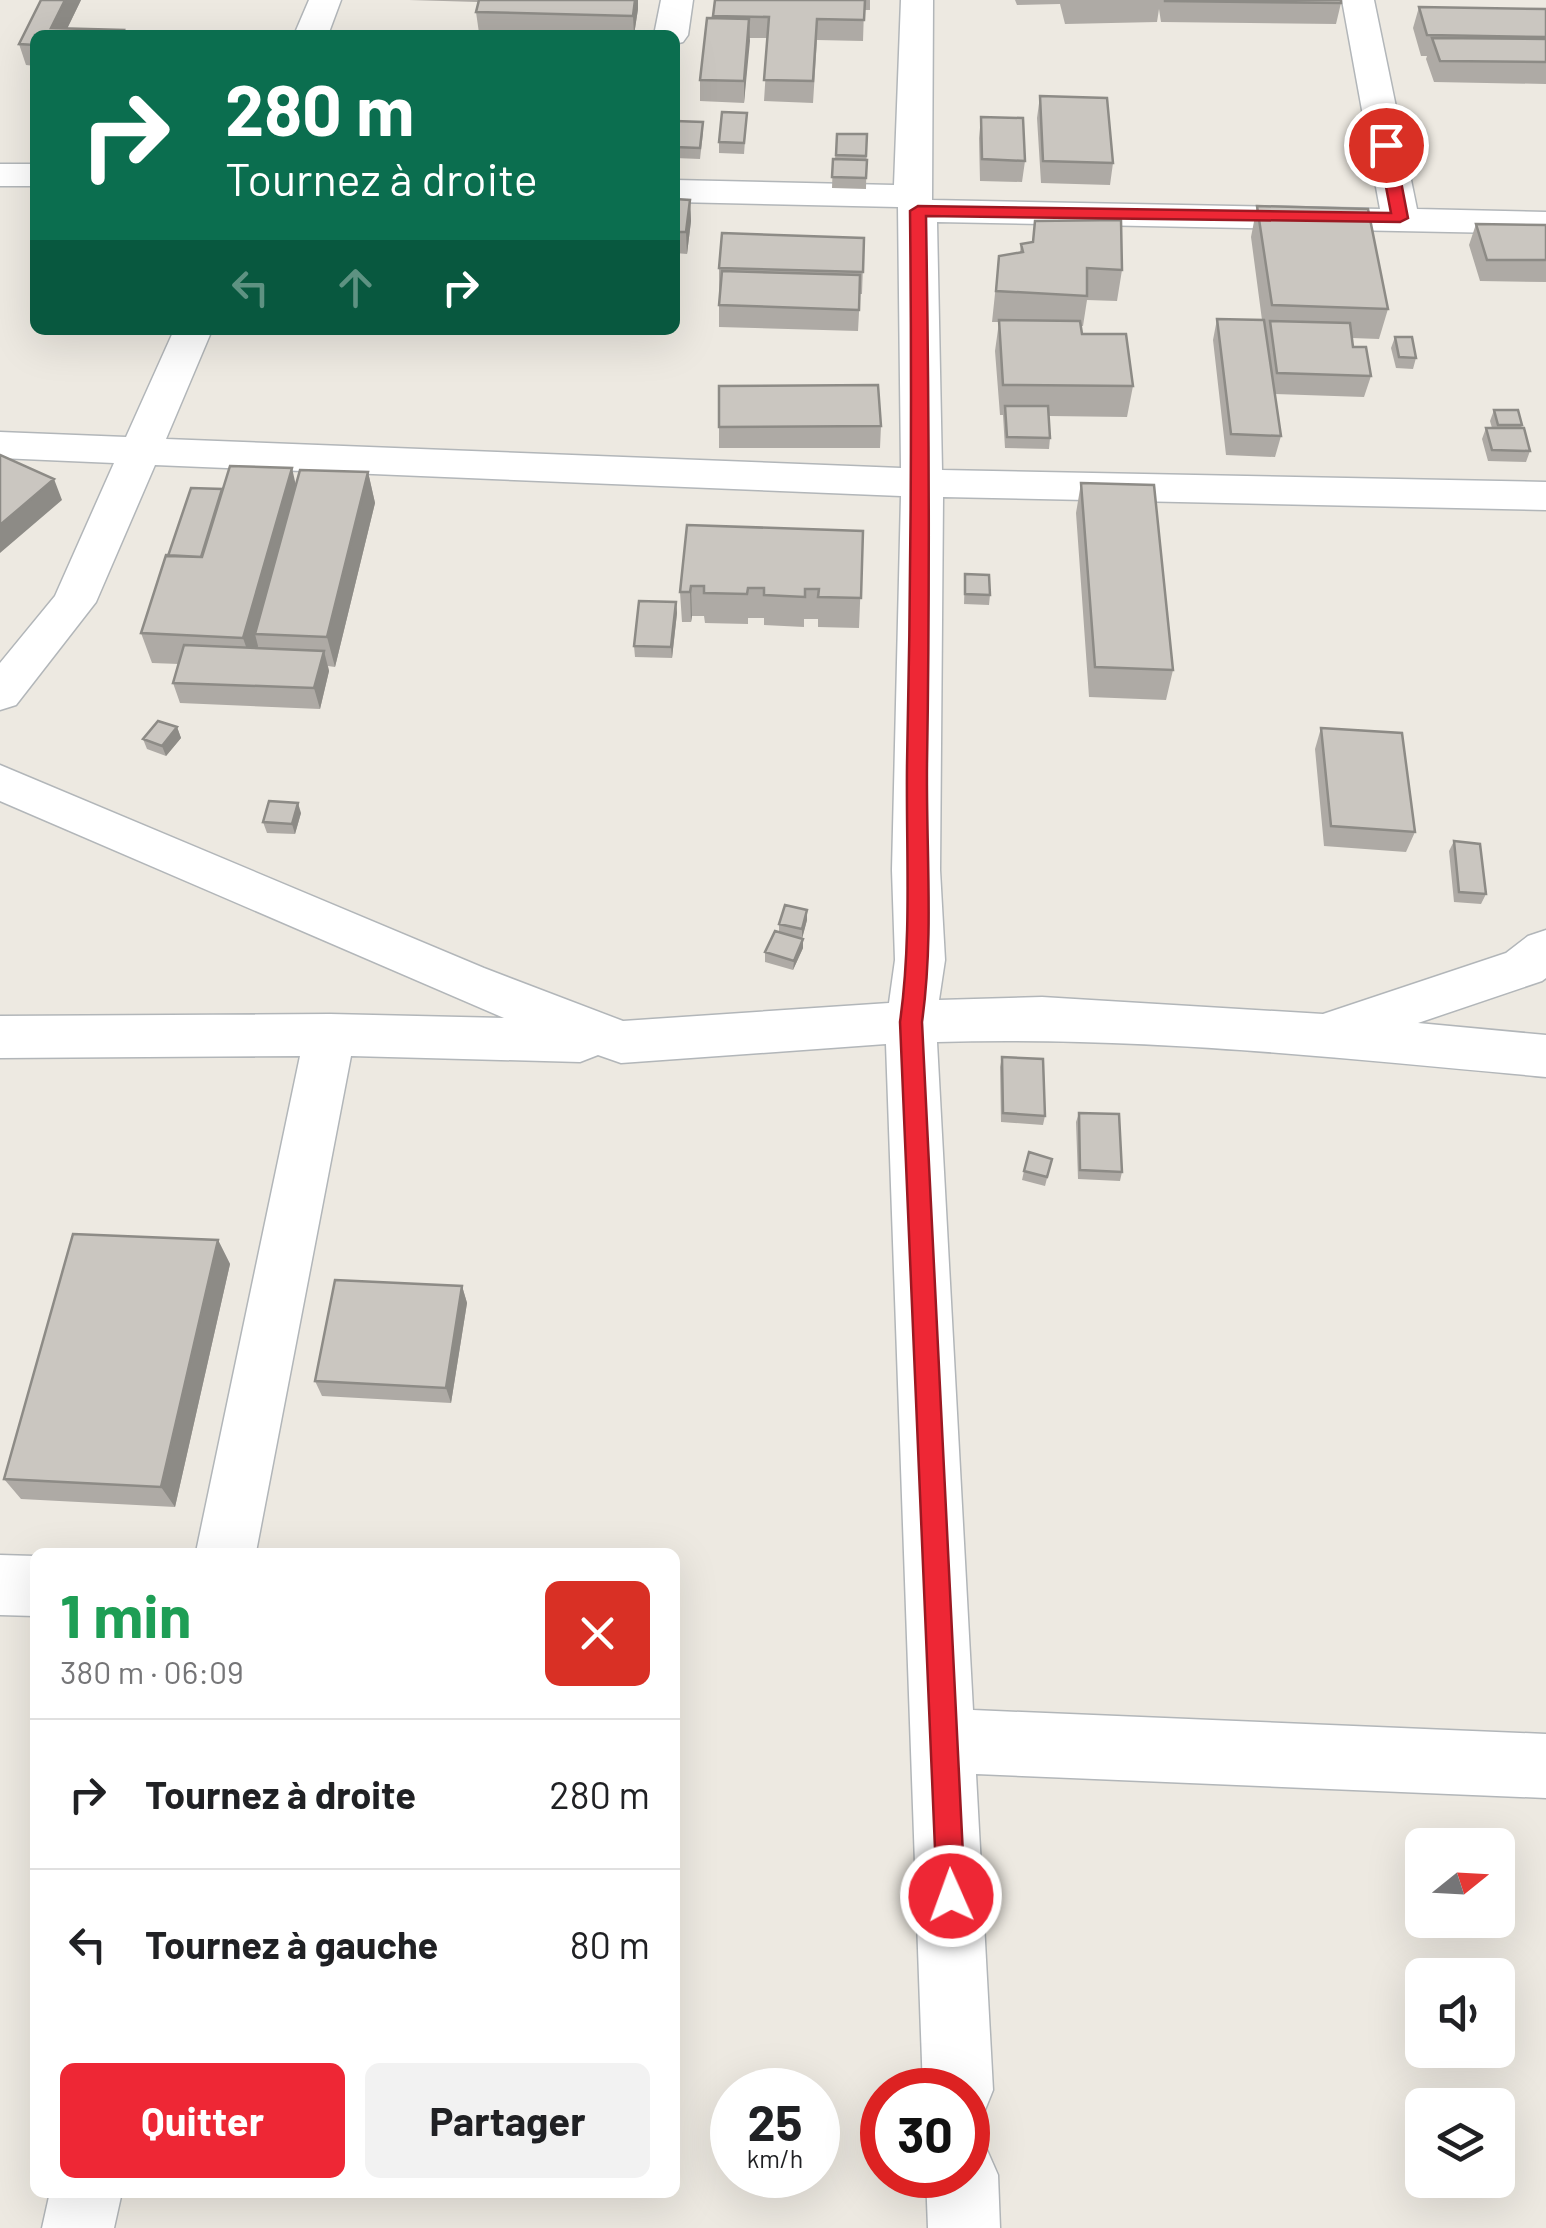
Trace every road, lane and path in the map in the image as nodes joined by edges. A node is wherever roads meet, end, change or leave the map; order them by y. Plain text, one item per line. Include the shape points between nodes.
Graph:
1 (325, 0) edge
2 (677, 0) edge
3 (917, 0) edge
4 (1358, 0) edge
5 (314, 30) edge
6 (672, 30) edge
7 (0, 175) edge
8 (30, 175) edge
9 (680, 192) edge
10 (914, 204) junction
11 (1400, 218) junction
12 (1546, 223) edge
13 (191, 335) edge
14 (0, 445) edge
15 (144, 448) junction
16 (922, 483) junction
17 (1546, 496) edge
18 (0, 694) edge
19 (0, 782) edge
20 (1546, 950) edge
21 (911, 1022) junction
22 (330, 1035) junction
23 (1321, 1035) junction
24 (0, 1037) edge
25 (621, 1042) junction
26 (1546, 1056) edge
27 (227, 1548) edge
28 (0, 1584) edge
29 (30, 1586) edge
30 (945, 1741) junction
31 (1546, 1766) edge
32 (957, 2068) edge
33 (85, 2198) edge
34 (963, 2198) edge
35 (78, 2228) edge
36 (964, 2228) edge

1 - 5 street
2 - 6 street
3 - 10 street
4 - 11 street
7 - 8 street
9 - 10 street
10 - 11 street
10 - 16 street
11 - 12 street
13 - 15 street
14 - 15 street
15 - 16 street
15 - 18 street via 74,602
16 - 17 street
16 - 21 street via 920,960
19 - 25 street
20 - 23 street via 1524,967
21 - 23 street via 1042,1018
21 - 25 street
21 - 30 street
22 - 24 street
22 - 25 street
22 - 27 street
23 - 26 street
28 - 29 street
30 - 31 street
30 - 32 street
33 - 35 street
34 - 36 street

